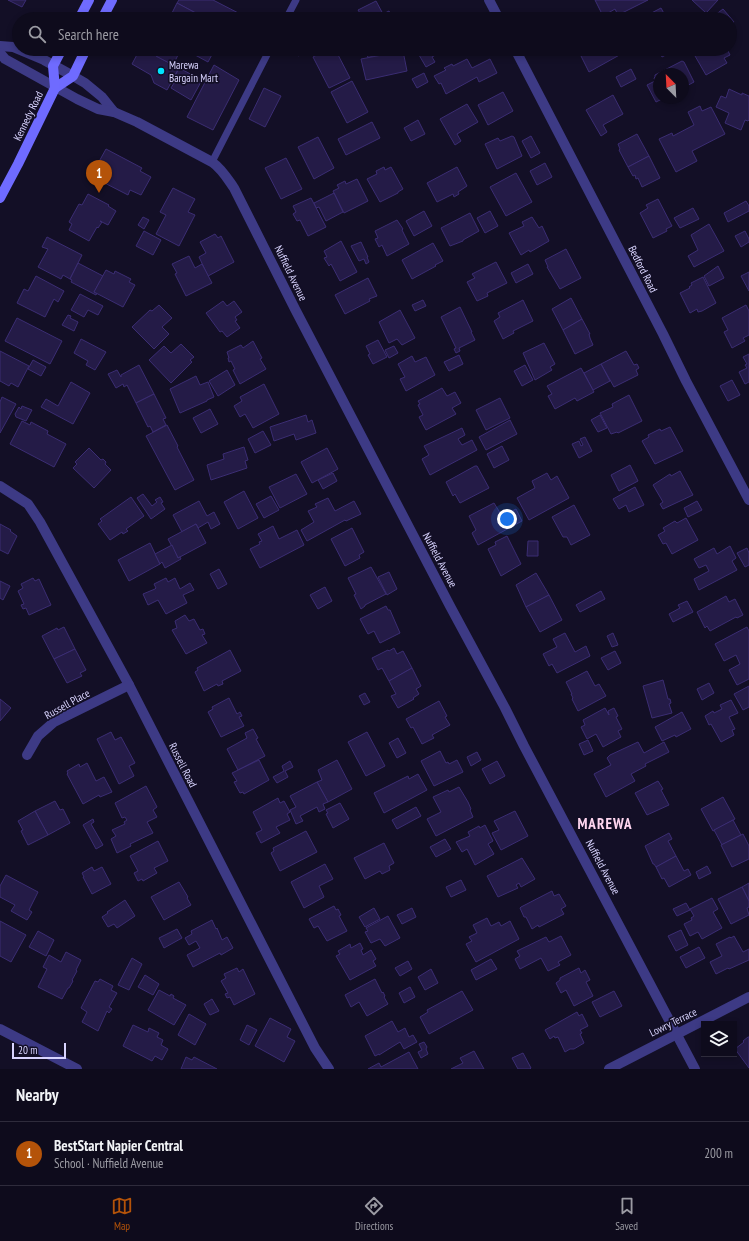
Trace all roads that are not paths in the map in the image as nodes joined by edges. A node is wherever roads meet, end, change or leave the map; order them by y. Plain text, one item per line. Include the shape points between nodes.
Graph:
1 (89, 0) edge
2 (112, 0) edge
3 (296, 0) edge
4 (489, 0) edge
5 (83, 12) edge
6 (106, 12) edge
7 (290, 12) edge
8 (495, 12) edge
9 (0, 46) edge
10 (12, 47) edge
11 (0, 53) edge
12 (34, 56) edge
13 (58, 56) edge
14 (83, 56) edge
15 (266, 56) edge
16 (519, 56) edge
17 (53, 66) junction
18 (73, 76) junction
19 (55, 88) junction
20 (114, 112) junction
21 (212, 162) junction
22 (0, 198) edge
23 (0, 486) edge
24 (749, 500) edge
25 (129, 685) junction
26 (27, 755) dead end
27 (749, 997) edge
28 (0, 1029) edge
29 (676, 1035) junction
30 (77, 1069) edge
31 (329, 1069) edge
32 (609, 1069) edge
33 (695, 1069) edge

1 - 5 main road
2 - 6 main road
3 - 7 lane
4 - 8 street
9 - 10 street, Nuffield Avenue
11 - 19 street, Nuffield Avenue via 5,59
12 - 17 street, Nuffield Avenue
13 - 17 main road
14 - 18 main road
15 - 21 lane
16 - 24 street, Bedford Road
17 - 18 street, Nuffield Avenue
17 - 19 main road, Kennedy Road
18 - 19 main road, Kennedy Road
18 - 20 street, Nuffield Avenue via 102,97
19 - 20 street, Nuffield Avenue via 98,109
19 - 22 main road, Kennedy Road
20 - 21 street, Nuffield Avenue
21 - 29 street, Nuffield Avenue via 220,168 234,188
23 - 25 street, Russell Road via 28,504 40,522
25 - 26 street, Russell Place via 54,722 38,736
25 - 31 street, Russell Road via 312,1041
27 - 29 street, Lowry Terrace
28 - 30 street
29 - 32 street, Lowry Terrace
29 - 33 street, Nuffield Avenue

